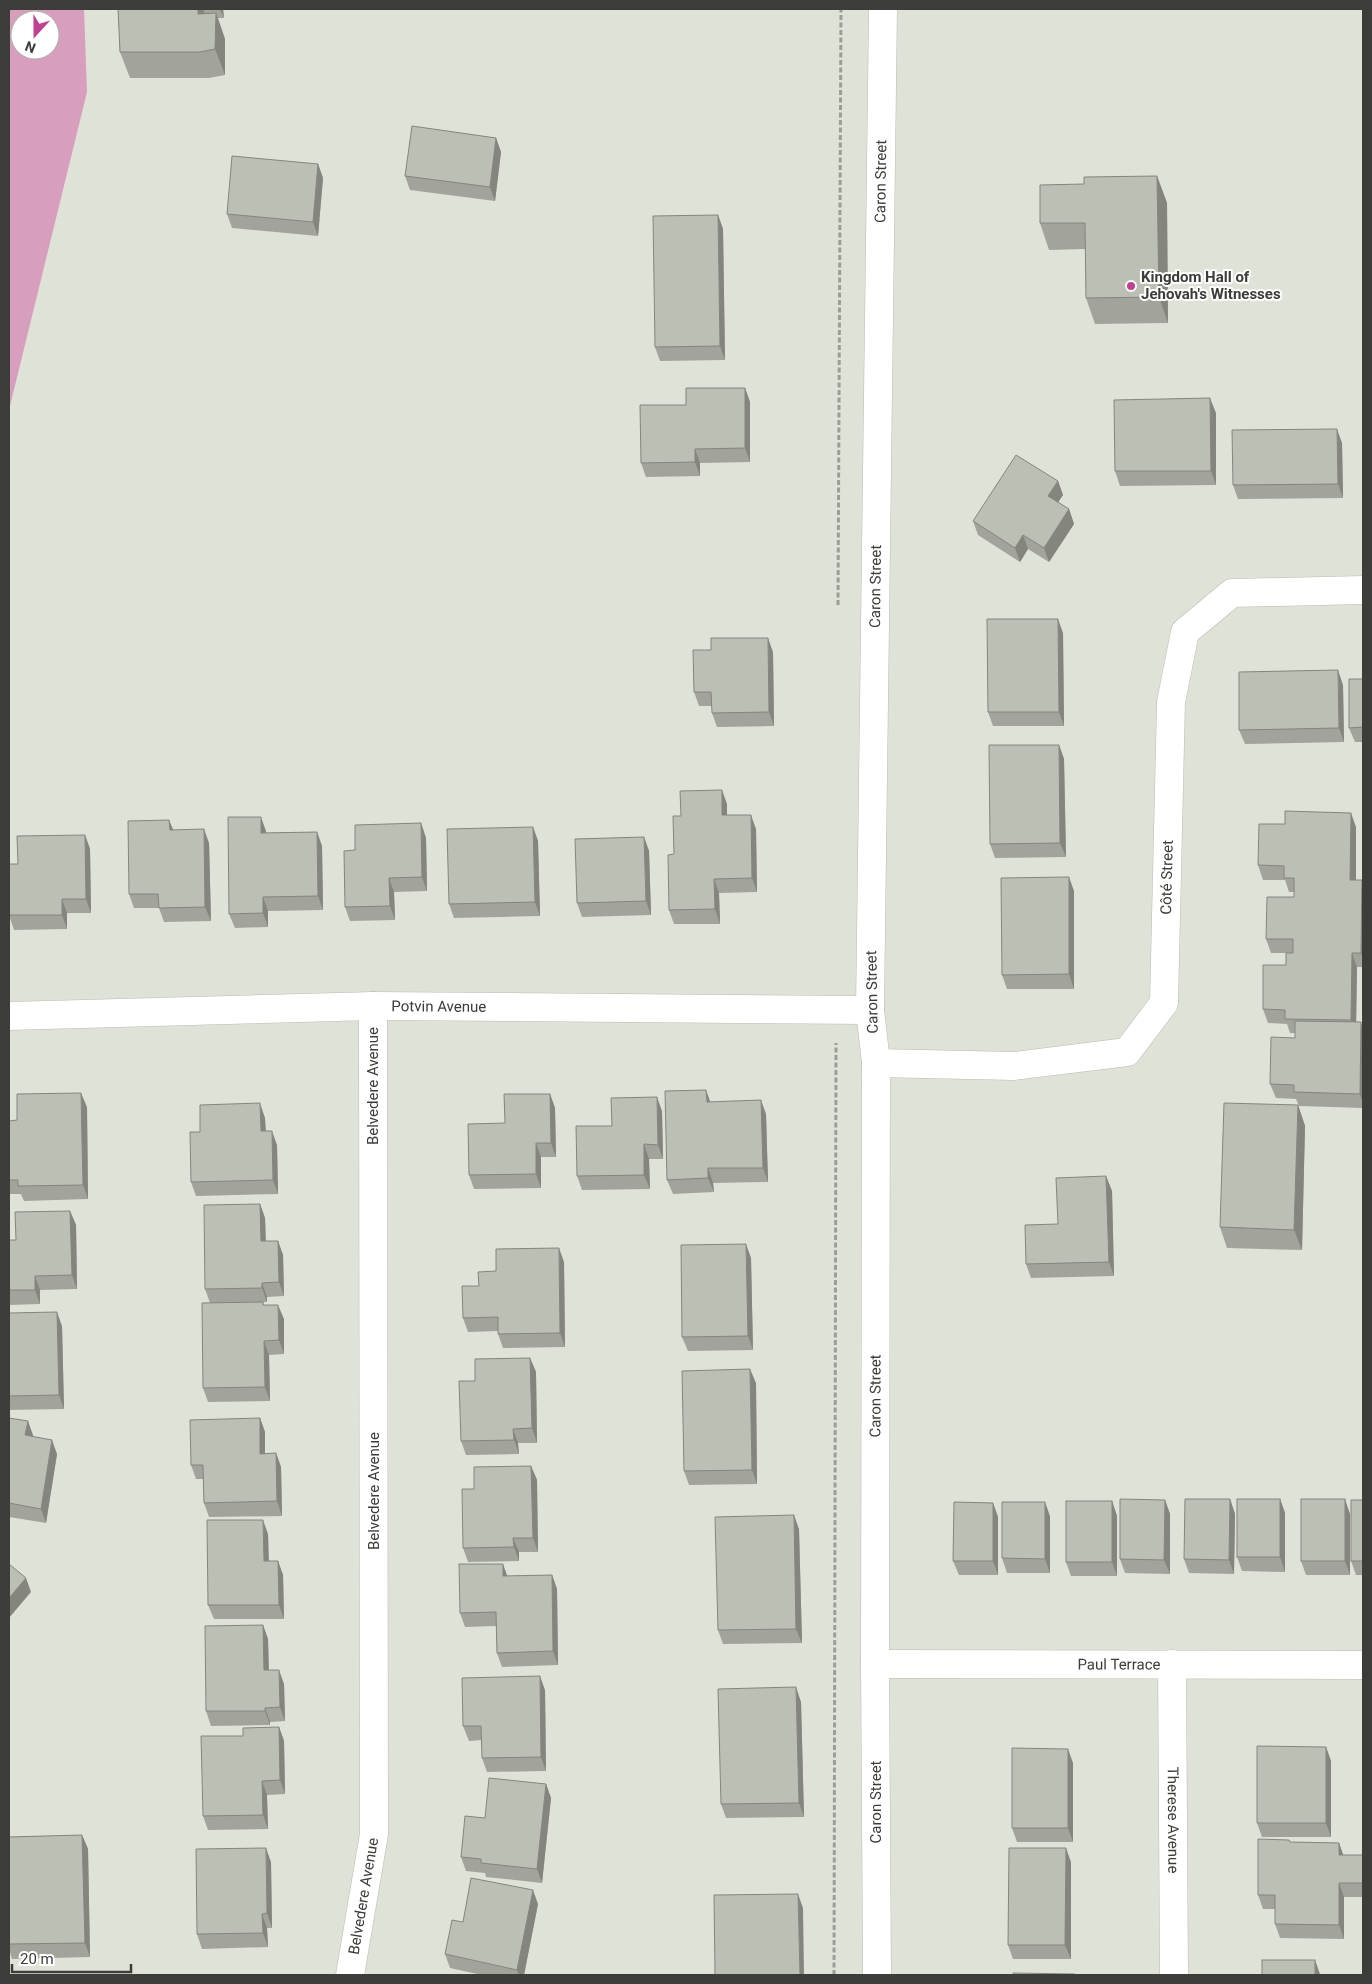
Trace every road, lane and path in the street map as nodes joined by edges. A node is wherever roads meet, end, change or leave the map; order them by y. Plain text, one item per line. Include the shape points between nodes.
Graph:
1 (884, 9) edge
2 (1363, 590) edge
3 (373, 1006) junction
4 (870, 1010) junction
5 (9, 1016) edge
6 (876, 1063) junction
7 (875, 1664) junction
8 (1172, 1664) junction
9 (1363, 1665) edge
10 (350, 1975) edge
11 (877, 1975) edge
12 (1174, 1975) edge

1 - 4 street, Caron Street
2 - 6 street, Côté Street via 1232,592 1185,632 1171,702 1164,1003 1127,1052 1014,1066
3 - 4 street, Potvin Avenue
3 - 5 street, Potvin Avenue
3 - 10 street, Belvedere Avenue via 374,1834
4 - 6 street, Caron Street
6 - 7 street, Caron Street
7 - 8 street, Paul Terrace
7 - 11 street, Caron Street
8 - 9 street, Paul Terrace
8 - 12 street, Therese Avenue

